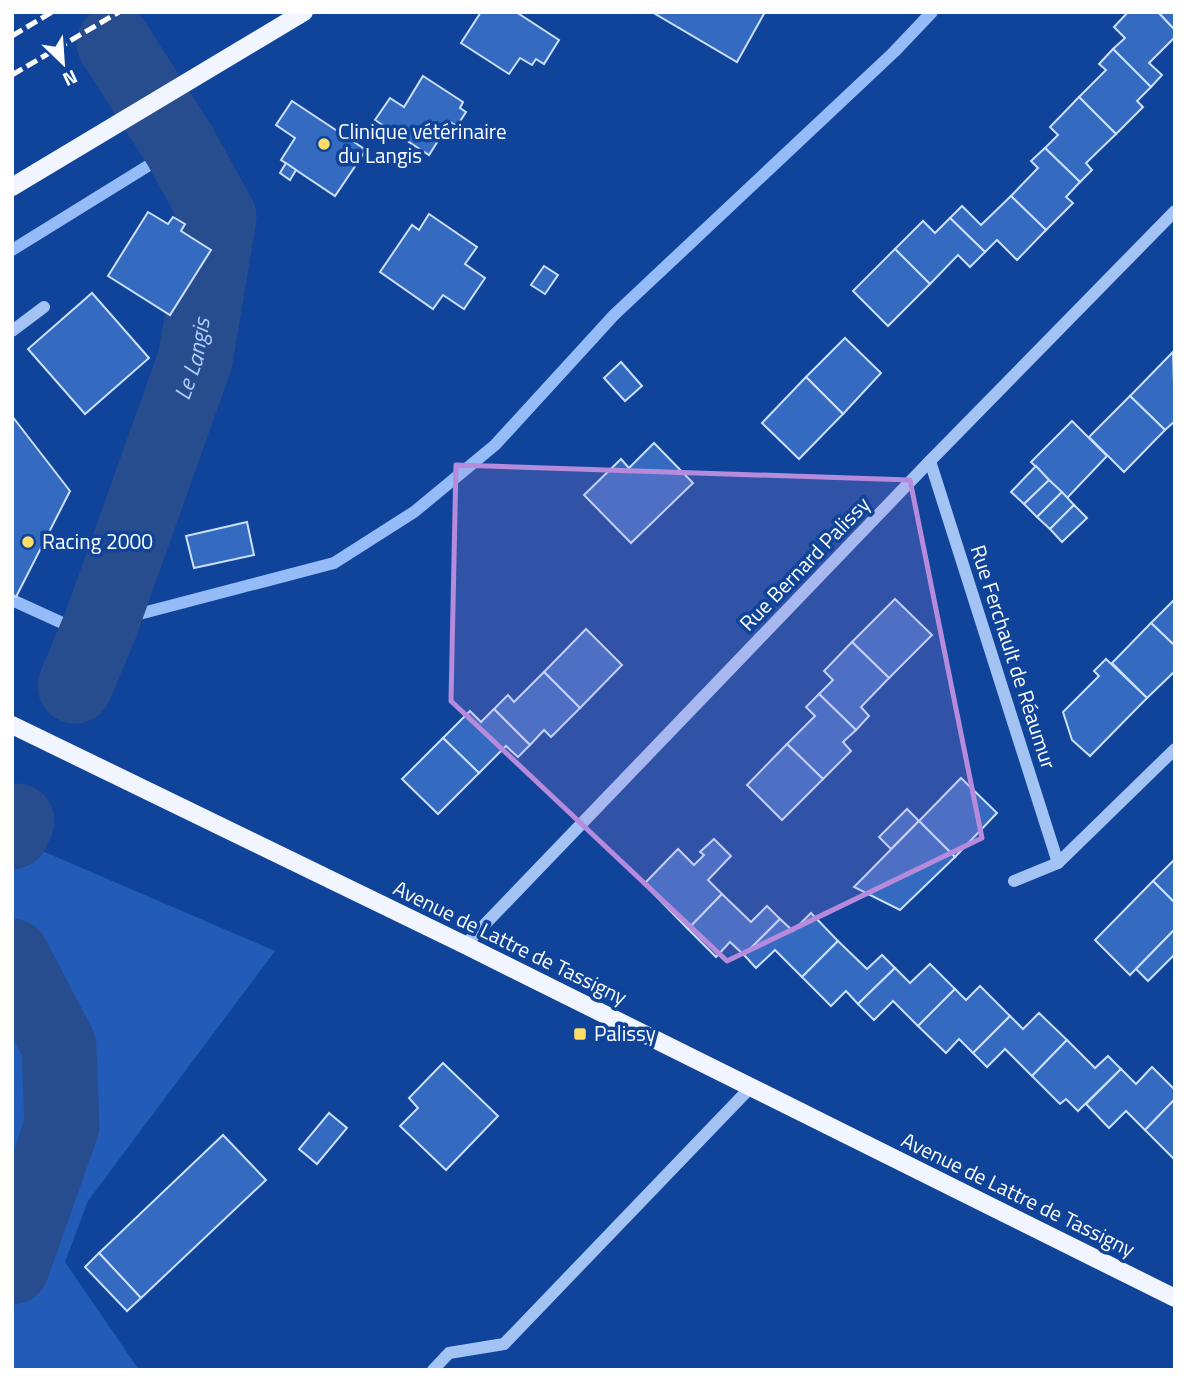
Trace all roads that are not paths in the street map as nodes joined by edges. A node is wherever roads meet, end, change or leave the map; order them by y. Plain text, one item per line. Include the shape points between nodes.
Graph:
1 (304, 12) edge
2 (12, 187) edge
3 (1175, 211) edge
4 (44, 307) dead end
5 (12, 331) edge
6 (930, 461) junction
7 (18, 728) edge
8 (1175, 749) edge
9 (1058, 863) junction
10 (1014, 881) dead end
11 (465, 945) junction
12 (750, 1088) junction
13 (1175, 1298) edge
14 (433, 1370) edge

1 - 2 main road
3 - 6 street, Rue Bernard Palissy
4 - 5 street
6 - 9 street, Rue Ferchault de Réaumur
6 - 11 street, Rue Bernard Palissy
7 - 11 main road, Avenue de Lattre de Tassigny
8 - 9 street
9 - 10 street
11 - 12 main road, Avenue de Lattre de Tassigny
12 - 13 main road, Avenue de Lattre de Tassigny
12 - 14 street via 504,1344 449,1353

